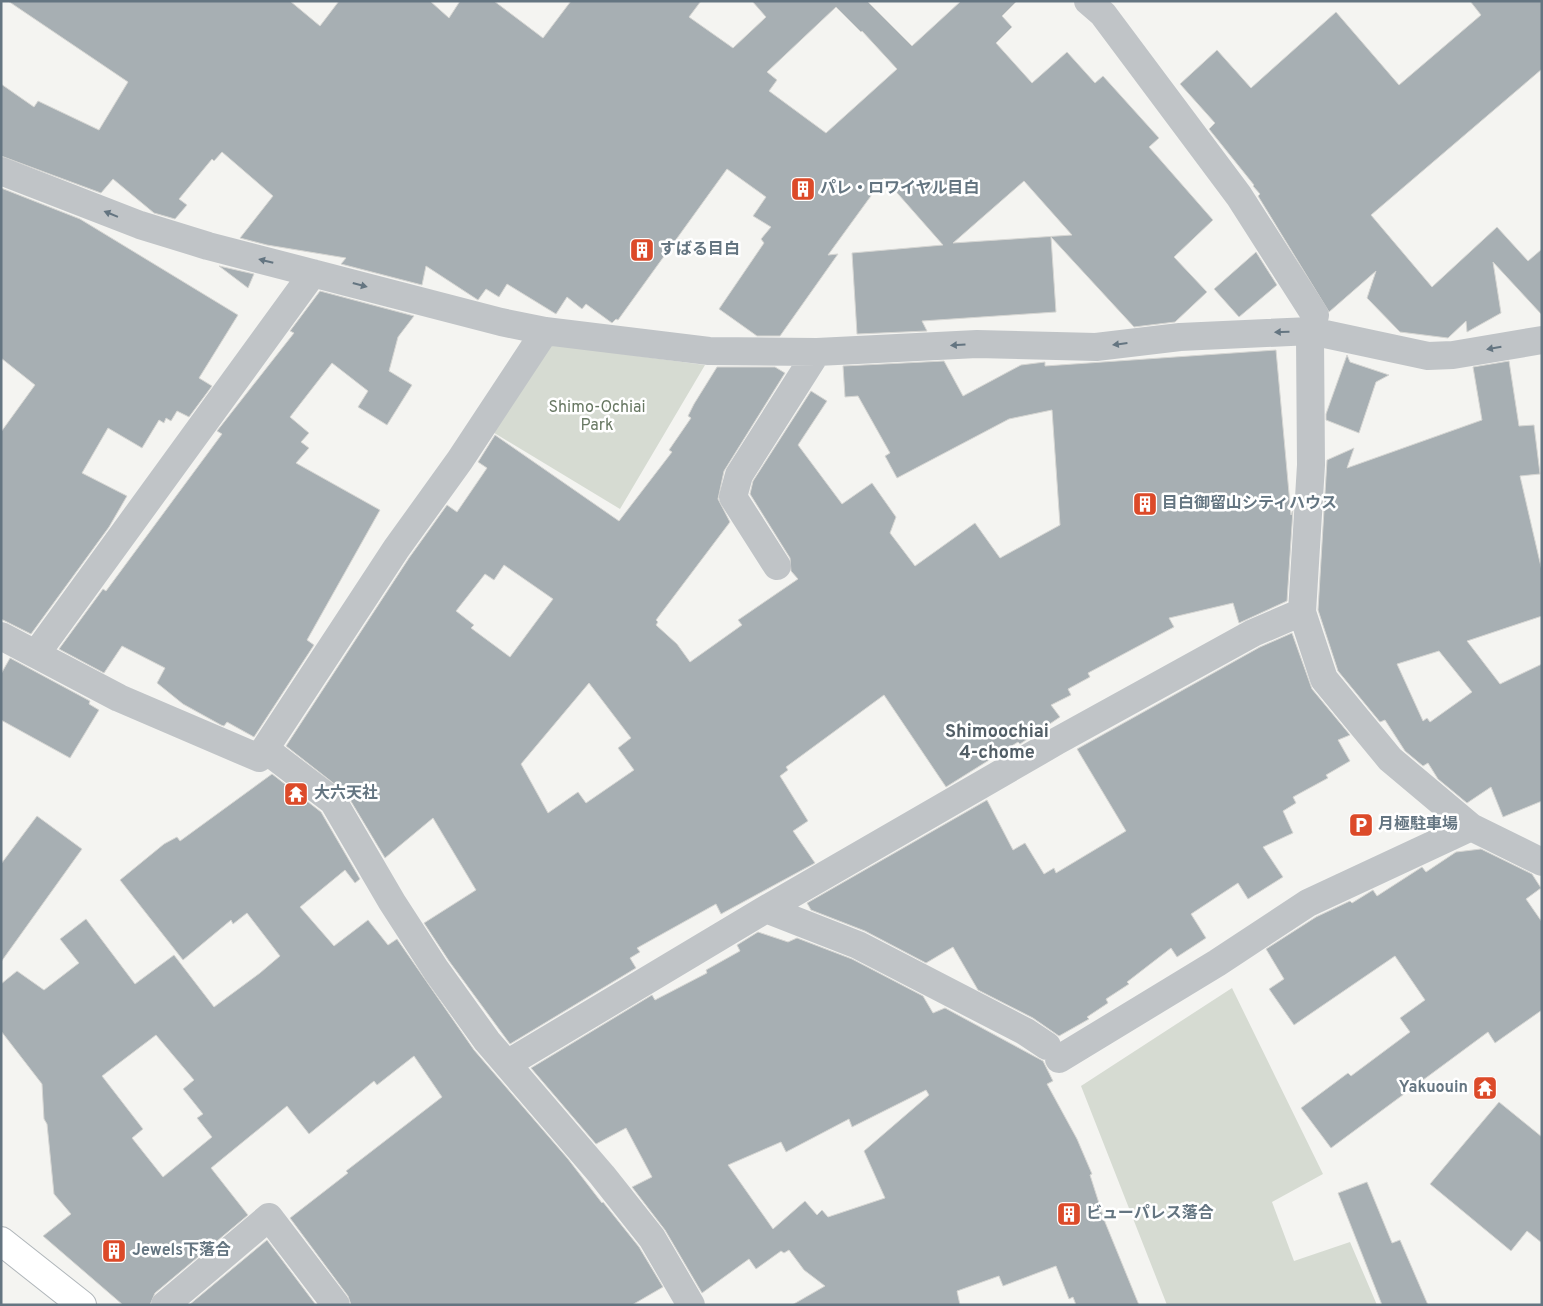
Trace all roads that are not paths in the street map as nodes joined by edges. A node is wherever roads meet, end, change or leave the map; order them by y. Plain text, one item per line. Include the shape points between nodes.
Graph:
1 (1103, 5) edge
2 (1, 171) edge
3 (313, 273) junction
4 (545, 331) junction
5 (1311, 331) junction
6 (1542, 340) edge
7 (817, 352) junction
8 (777, 566) dead end
9 (1302, 612) junction
10 (1, 636) edge
11 (36, 654) junction
12 (266, 750) junction
13 (1471, 828) junction
14 (1542, 862) edge
15 (766, 909) junction
16 (507, 1064) junction
17 (1, 1241) edge
18 (82, 1305) edge
19 (165, 1305) edge
20 (336, 1305) edge
21 (691, 1305) edge

1 - 5 street via 1239,196 1315,315
3 -> 2 street via 140,225
3 -> 4 street
3 - 11 street
4 - 7 street via 709,351
4 - 12 street via 460,460 396,549
6 -> 5 street via 1428,356
5 -> 7 street via 1180,337 1096,347 976,344
5 - 9 street via 1311,464
7 - 8 street via 739,475 733,497
9 - 13 street via 1324,679 1390,759
9 - 15 street via 1253,633 1074,732
10 - 11 street
11 - 12 street via 119,698 259,758
12 - 16 street via 333,801 436,970 487,1042
13 - 14 street
13 - 15 street via 1308,903 1217,963 1053,1053 1026,1032 858,945
15 - 16 street
16 - 21 street via 652,1238
17 - 18 street
19 - 20 street via 268,1217

